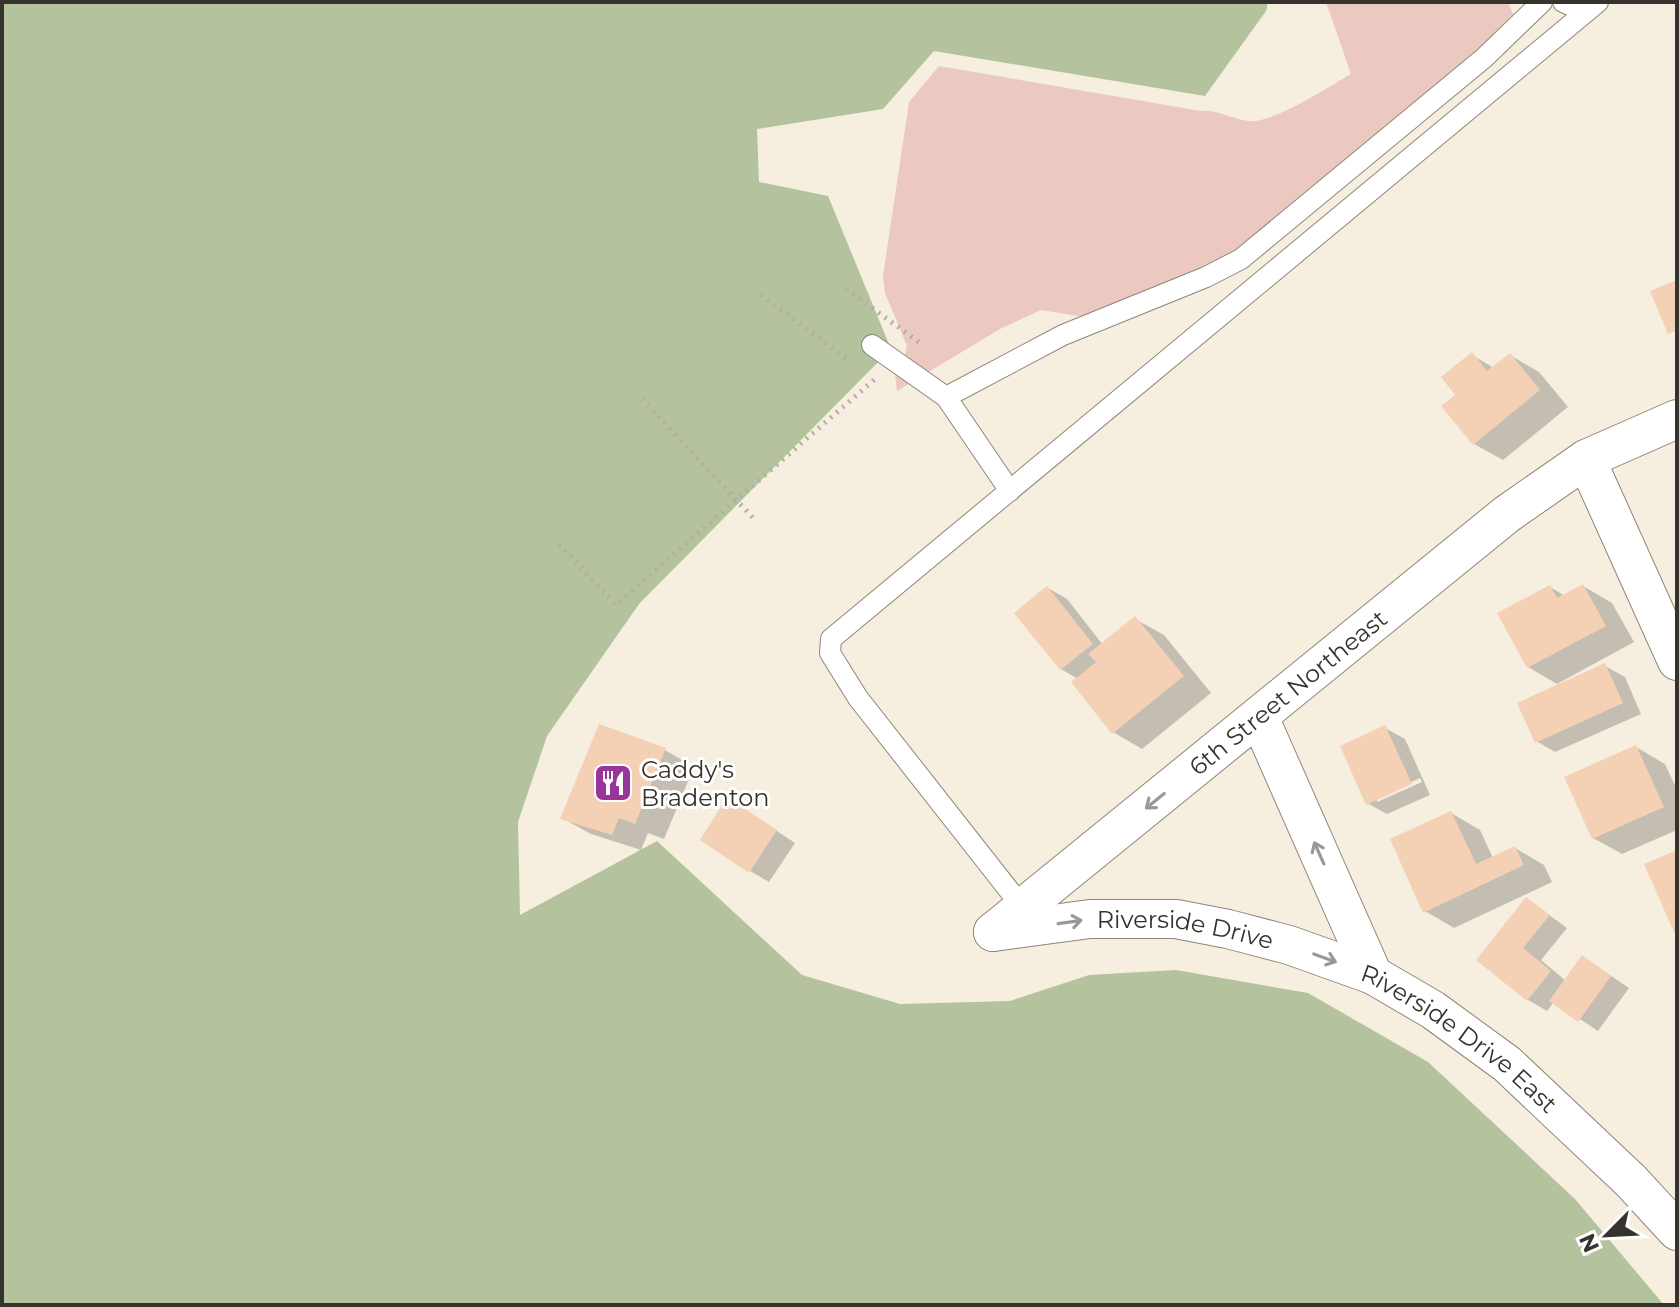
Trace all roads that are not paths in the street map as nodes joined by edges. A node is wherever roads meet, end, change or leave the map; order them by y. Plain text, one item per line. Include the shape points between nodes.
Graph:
1 (1542, 2) edge
2 (1563, 2) edge
3 (1592, 7) edge
4 (872, 345) dead end
5 (946, 397) junction
6 (1677, 419) edge
7 (1586, 459) junction
8 (1010, 491) junction
9 (1677, 661) edge
10 (1259, 717) junction
11 (1023, 908) junction
12 (993, 932) joint
13 (1373, 975) junction
14 (1677, 1231) edge

1 - 5 lane via 1484,58 1241,259 1063,335
2 - 3 lane
3 - 8 lane
4 - 5 lane
5 - 8 lane
6 - 7 street, 6th Street Northeast
7 - 9 street
7 - 10 street, 6th Street Northeast via 1507,514
8 - 11 lane via 828,645 858,698
10 -> 11 street, 6th Street Northeast
13 -> 10 street, Riverside Drive East
11 - 12 street, 6th Street Northeast
12 -> 13 street, Riverside Drive via 1090,919 1176,919 1289,945
13 - 14 street, Riverside Drive East via 1433,1010 1507,1064

